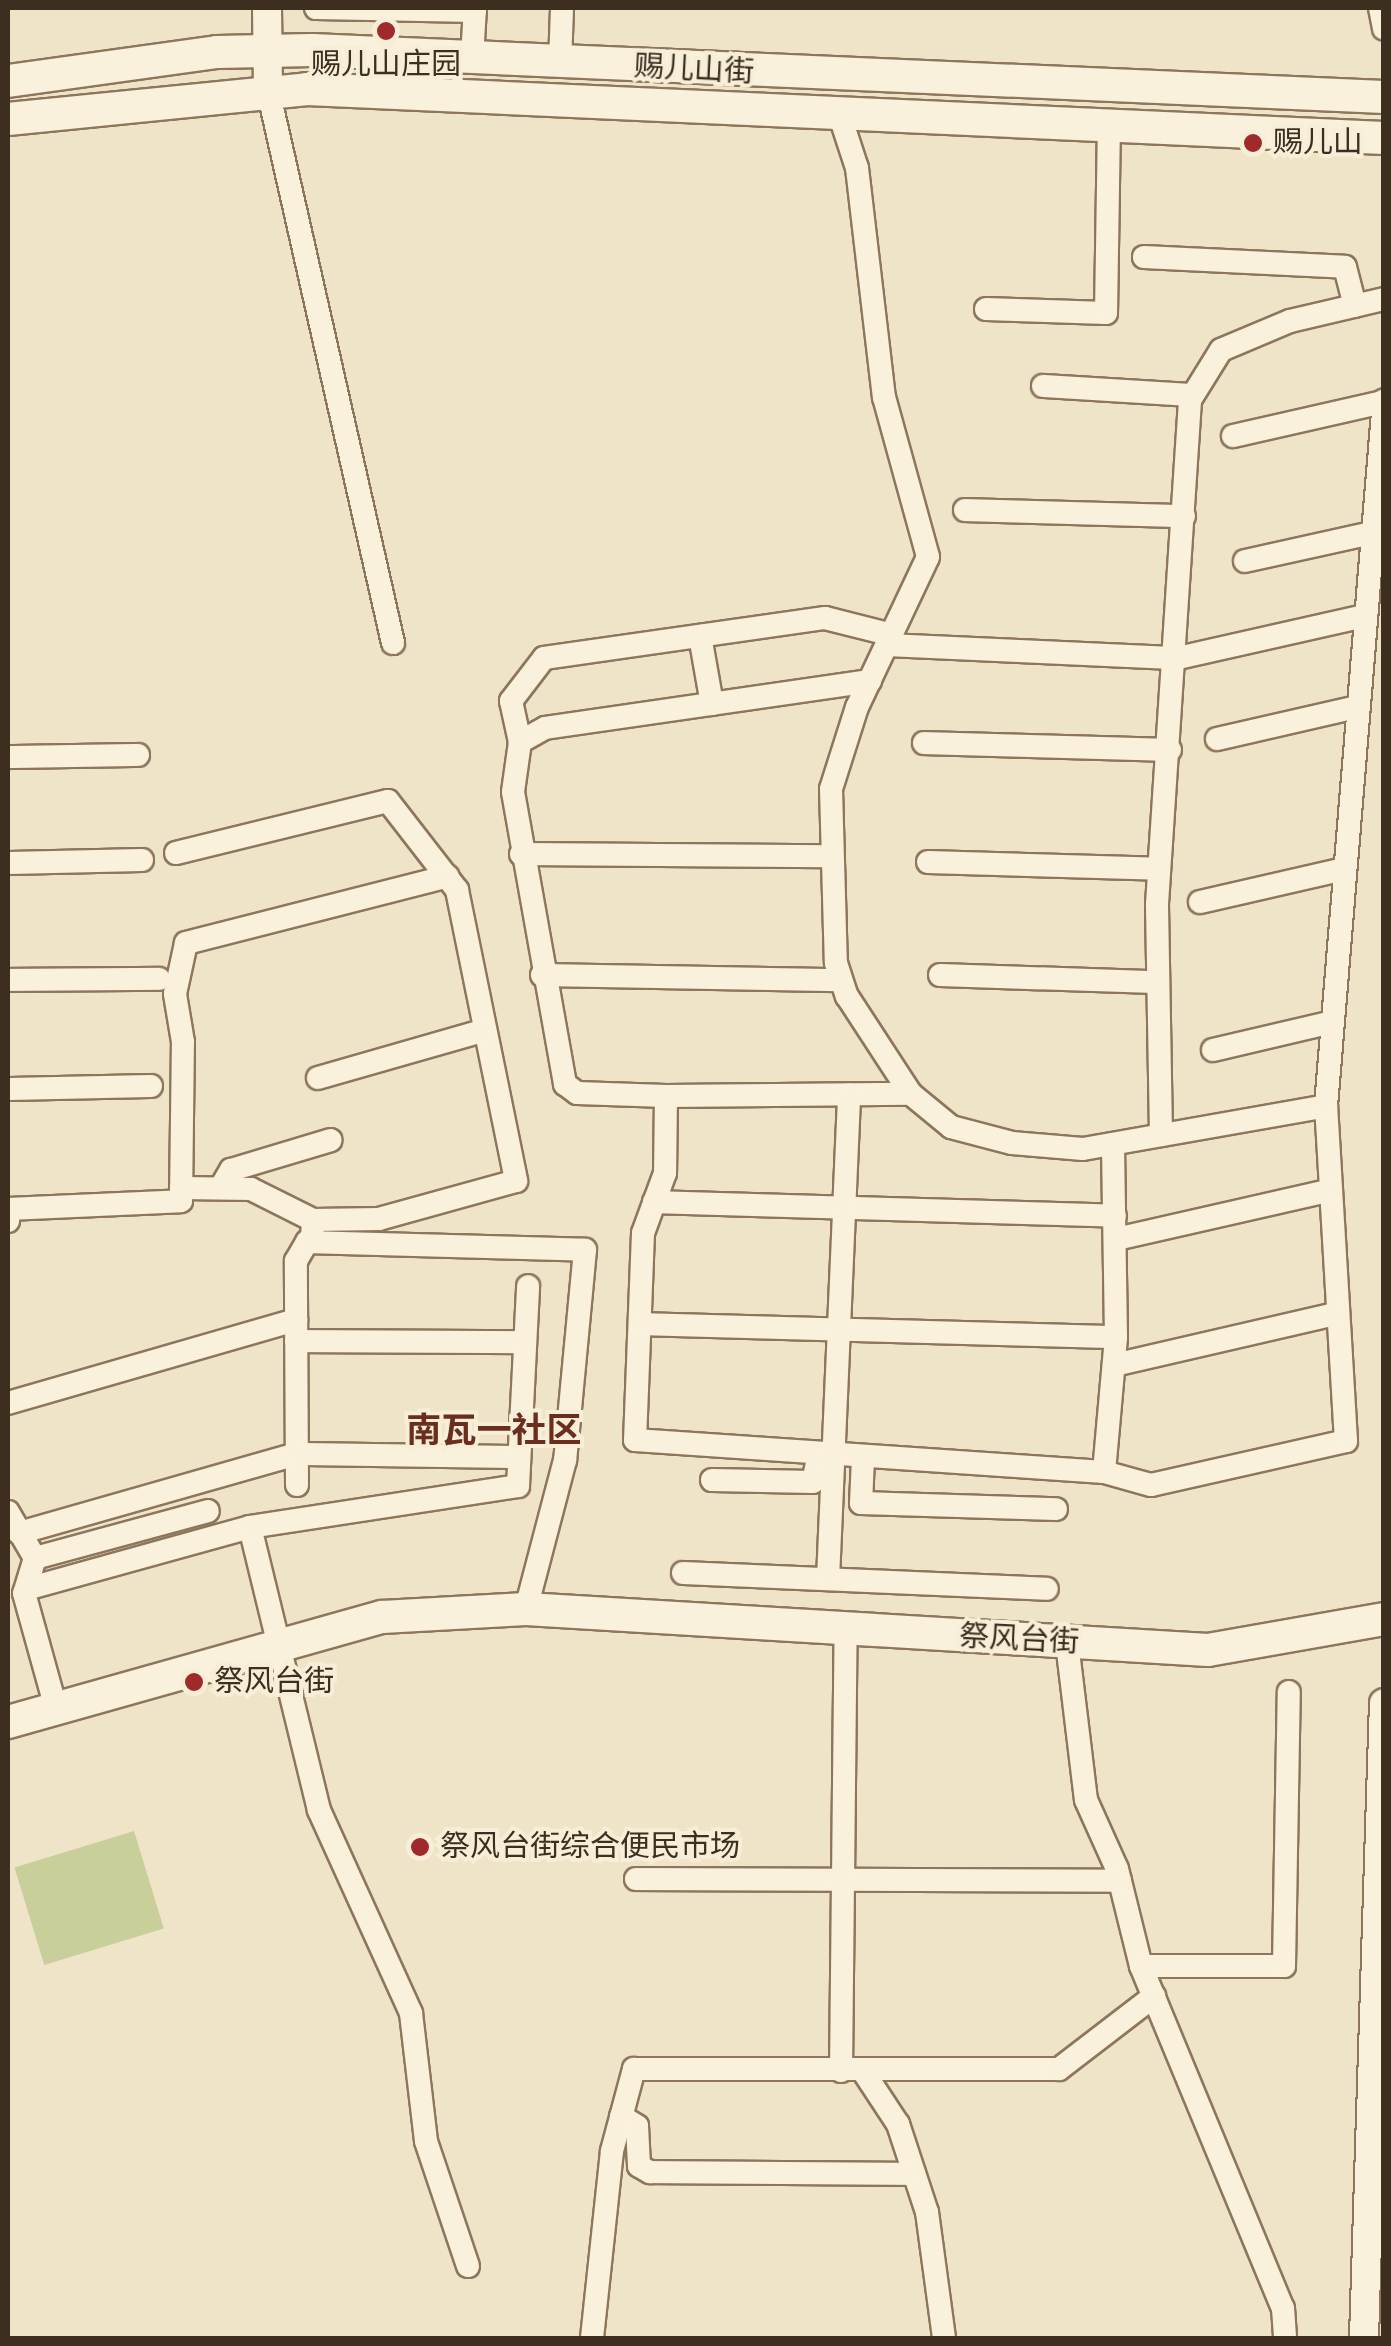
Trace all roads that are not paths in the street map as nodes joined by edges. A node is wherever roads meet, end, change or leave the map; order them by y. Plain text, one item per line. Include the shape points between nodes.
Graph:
1 (267, 8) edge
2 (316, 8) edge
3 (562, 8) edge
4 (1380, 8) edge
5 (475, 9) edge
6 (1384, 29) edge
7 (267, 50) junction
8 (472, 58) junction
9 (560, 63) junction
10 (8, 81) edge
11 (1110, 88) junction
12 (268, 90) junction
13 (1384, 97) edge
14 (839, 113) junction
15 (8, 120) edge
16 (1109, 126) junction
17 (1384, 138) edge
18 (1144, 257) dead end
19 (1384, 299) edge
20 (1356, 306) junction
21 (986, 309) dead end
22 (1043, 386) dead end
23 (1192, 395) junction
24 (1383, 401) edge
25 (1234, 436) dead end
26 (965, 510) dead end
27 (1184, 516) junction
28 (1371, 533) junction
29 (1245, 561) dead end
30 (1364, 616) junction
31 (700, 636) junction
32 (890, 640) junction
33 (392, 643) dead end
34 (1178, 658) junction
35 (870, 681) junction
36 (712, 704) junction
37 (1357, 706) junction
38 (1217, 739) dead end
39 (520, 742) junction
40 (924, 743) dead end
41 (1170, 750) junction
42 (138, 755) dead end
43 (8, 757) edge
44 (176, 853) dead end
45 (521, 854) junction
46 (832, 856) junction
47 (142, 860) dead end
48 (928, 862) dead end
49 (8, 863) edge
50 (1160, 868) junction
51 (1344, 869) junction
52 (448, 876) junction
53 (1200, 902) dead end
54 (542, 975) junction
55 (940, 975) dead end
56 (159, 979) dead end
57 (8, 980) edge
58 (841, 980) junction
59 (1154, 982) junction
60 (1332, 1022) junction
61 (482, 1031) junction
62 (1213, 1050) dead end
63 (318, 1078) dead end
64 (152, 1086) dead end
65 (8, 1090) edge
66 (850, 1094) junction
67 (911, 1094) junction
68 (666, 1096) junction
69 (1326, 1106) junction
70 (1161, 1135) junction
71 (330, 1140) dead end
72 (1113, 1144) junction
73 (221, 1187) junction
74 (181, 1188) junction
75 (1328, 1191) junction
76 (654, 1202) junction
77 (843, 1206) junction
78 (8, 1222) edge
79 (1115, 1228) junction
80 (313, 1231) junction
81 (528, 1286) dead end
82 (1336, 1314) junction
83 (640, 1324) junction
84 (296, 1330) junction
85 (842, 1330) junction
86 (1116, 1336) junction
87 (525, 1342) junction
88 (1114, 1366) junction
89 (8, 1403) edge
90 (297, 1454) junction
91 (828, 1455) junction
92 (520, 1457) junction
93 (863, 1458) junction
94 (1104, 1472) junction
95 (712, 1480) dead end
96 (297, 1485) dead end
97 (1056, 1509) dead end
98 (208, 1511) dead end
99 (8, 1512) edge
100 (250, 1528) junction
101 (19, 1533) junction
102 (34, 1558) junction
103 (683, 1573) dead end
104 (828, 1580) junction
105 (30, 1588) junction
106 (1047, 1589) dead end
107 (526, 1609) junction
108 (1384, 1618) edge
109 (846, 1629) junction
110 (283, 1643) junction
111 (1068, 1643) junction
112 (1288, 1692) dead end
113 (1384, 1703) edge
114 (56, 1708) junction
115 (8, 1722) edge
116 (636, 1879) dead end
117 (844, 1880) junction
118 (1120, 1881) junction
119 (1141, 1966) junction
120 (1154, 1996) junction
121 (852, 2071) junction
122 (621, 2116) junction
123 (914, 2174) junction
124 (468, 2266) dead end
125 (592, 2338) edge
126 (944, 2338) edge
127 (1285, 2338) edge
128 (1364, 2338) edge

1 - 7 street
2 - 5 street
3 - 9 street
4 - 6 street
5 - 8 street
7 - 8 main road, 赐儿山街
7 - 10 main road, 赐儿山街
7 - 12 street
8 - 9 main road, 赐儿山街
9 - 11 main road, 赐儿山街
11 - 13 main road, 赐儿山街
11 - 16 main road
12 - 14 main road, 赐儿山街
12 - 15 main road, 赐儿山街
12 - 33 street
14 - 16 main road, 赐儿山街
14 - 32 street via 857,168 884,397 928,556
16 - 17 main road, 赐儿山街
16 - 21 street via 1106,313
18 - 20 street via 1346,266
19 - 20 street
20 - 23 street via 1221,350
22 - 23 street
23 - 27 street
24 - 25 street
24 - 28 street
26 - 27 street
27 - 34 street
28 - 29 street
28 - 30 street
30 - 34 street
30 - 37 street
31 - 32 street via 825,618
31 - 36 street
31 - 39 street via 538,662 511,701
32 - 34 street
32 - 35 street
34 - 41 street
35 - 36 street
35 - 46 street via 832,789
36 - 39 street via 545,728
37 - 38 street
37 - 51 street
39 - 45 street
40 - 41 street
41 - 50 street
42 - 43 street
44 - 52 street via 388,800
45 - 46 street
45 - 54 street
46 - 58 street
47 - 49 street
48 - 50 street
50 - 59 street
51 - 53 street
51 - 60 street
52 - 61 street
52 - 74 street via 186,943 174,994 183,1042
54 - 58 street
54 - 68 street via 565,1084 577,1093
55 - 59 street
56 - 57 street
58 - 67 street
59 - 70 street
60 - 62 street
60 - 69 street
61 - 63 street
61 - 80 street via 516,1181
64 - 65 street
66 - 67 street
66 - 68 street
66 - 77 street
67 - 72 street via 951,1128 1012,1143
68 - 76 street via 665,1173
69 - 70 street
69 - 75 street
70 - 72 street
71 - 73 street via 230,1170
72 - 79 street
73 - 74 street
73 - 80 street via 302,1207
74 - 78 street via 181,1200 8,1209
75 - 79 street
75 - 82 street
76 - 77 street
76 - 83 street via 643,1233
77 - 79 street
77 - 85 street
79 - 86 street
80 - 84 street via 296,1261
80 - 107 street via 585,1250 565,1460
81 - 87 street
82 - 88 street
82 - 94 street via 1346,1441 1151,1485
83 - 85 street
83 - 91 street via 635,1440
84 - 87 street
84 - 89 street
84 - 90 street
85 - 86 street
85 - 91 street
86 - 88 street
87 - 92 street
88 - 94 street
90 - 92 street
90 - 96 street
90 - 101 street
91 - 93 street
91 - 95 street via 813,1482
91 - 104 street
92 - 100 street via 518,1486
93 - 94 street
93 - 97 street via 861,1502
98 - 102 street
99 - 101 street
100 - 105 street
100 - 110 street
101 - 102 street
102 - 105 street
103 - 104 street
104 - 106 street
105 - 114 street via 24,1592
107 - 109 main road, 祭风台街
107 - 110 main road, 祭风台街 via 382,1617
108 - 111 main road, 祭风台街 via 1208,1650
109 - 111 main road, 祭风台街
109 - 117 street
110 - 114 main road, 祭风台街
110 - 124 street via 319,1810 411,2013 426,2141
111 - 118 street via 1078,1767
112 - 119 street via 1284,1966
113 - 128 street
114 - 115 main road, 祭风台街
116 - 117 street
117 - 118 street
117 - 121 street
118 - 119 street
119 - 120 street
120 - 121 street via 1059,2070
120 - 127 street via 1283,2308
121 - 122 street via 634,2069
121 - 123 street via 898,2124
122 - 123 street via 637,2126 639,2166 650,2172
122 - 125 street
123 - 126 street via 940,2266

